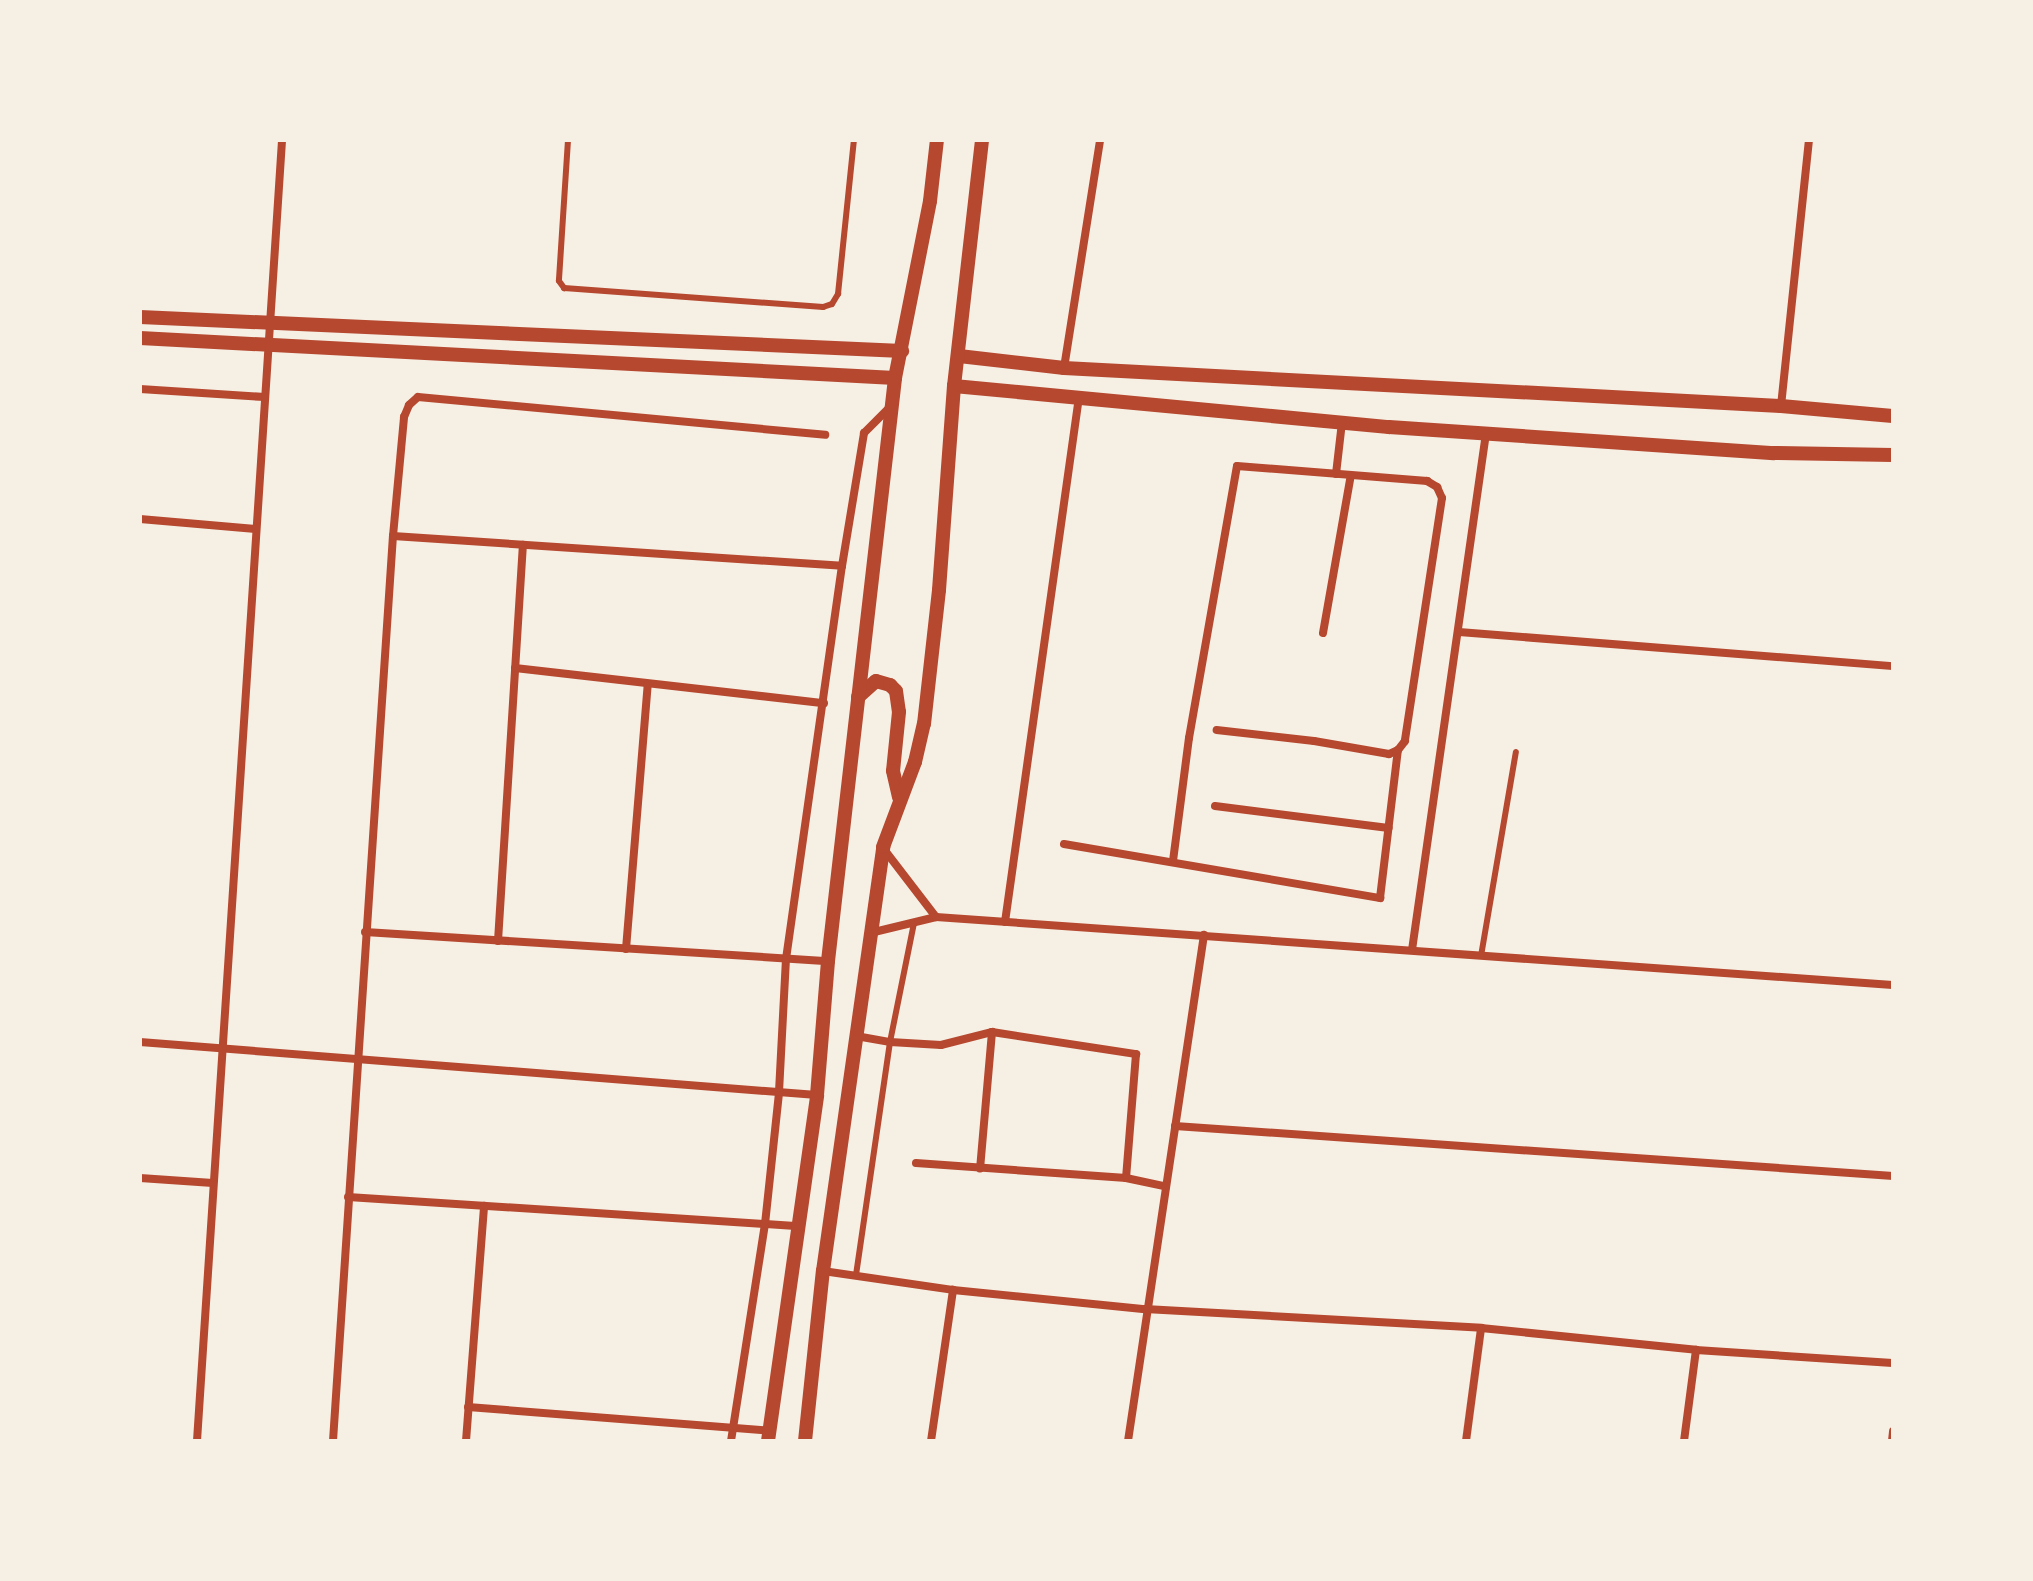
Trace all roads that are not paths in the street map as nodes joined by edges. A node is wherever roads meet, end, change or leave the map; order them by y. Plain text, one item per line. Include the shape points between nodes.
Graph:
1 (282, 140) edge
2 (568, 140) edge
3 (854, 140) edge
4 (937, 140) edge
5 (982, 140) edge
6 (1100, 140) edge
7 (1809, 140) edge
8 (140, 317) edge
9 (269, 323) junction
10 (140, 338) edge
11 (269, 344) junction
12 (902, 351) junction
13 (959, 356) junction
14 (1064, 368) junction
15 (895, 378) junction
16 (954, 386) junction
17 (140, 389) edge
18 (265, 397) junction
19 (1079, 397) junction
20 (893, 403) junction
21 (1781, 406) junction
22 (1893, 416) edge
23 (1342, 422) junction
24 (1486, 433) junction
25 (825, 435) dead end
26 (1893, 455) edge
27 (1336, 474) junction
28 (1351, 475) junction
29 (140, 519) edge
30 (256, 529) junction
31 (393, 536) junction
32 (523, 545) junction
33 (842, 566) junction
34 (1459, 632) junction
35 (1323, 633) dead end
36 (1893, 666) edge
37 (515, 668) junction
38 (648, 684) junction
39 (858, 697) junction
40 (824, 703) junction
41 (1217, 730) dead end
42 (1398, 750) junction
43 (1516, 752) dead end
44 (899, 797) junction
45 (1215, 806) dead end
46 (1389, 828) junction
47 (1064, 844) dead end
48 (883, 847) junction
49 (1173, 861) junction
50 (936, 917) junction
51 (1005, 922) junction
52 (914, 923) junction
53 (365, 932) junction
54 (870, 933) junction
55 (1204, 935) junction
56 (498, 941) junction
57 (626, 949) junction
58 (1412, 950) junction
59 (1481, 956) junction
60 (786, 959) junction
61 (828, 961) junction
62 (1893, 985) edge
63 (992, 1032) junction
64 (856, 1036) junction
65 (140, 1042) edge
66 (890, 1042) junction
67 (222, 1047) junction
68 (356, 1057) junction
69 (779, 1092) junction
70 (817, 1095) junction
71 (1175, 1126) junction
72 (916, 1163) dead end
73 (980, 1168) junction
74 (1893, 1176) edge
75 (140, 1178) edge
76 (1126, 1178) junction
77 (213, 1183) junction
78 (1164, 1186) junction
79 (348, 1197) junction
80 (484, 1206) junction
81 (765, 1224) junction
82 (799, 1226) junction
83 (823, 1271) junction
84 (856, 1275) junction
85 (953, 1290) junction
86 (1145, 1309) junction
87 (1481, 1328) junction
88 (1696, 1350) junction
89 (1893, 1363) edge
90 (468, 1407) junction
91 (732, 1428) junction
92 (1893, 1431) edge
93 (769, 1436) edge
94 (197, 1441) edge
95 (333, 1441) edge
96 (466, 1441) edge
97 (731, 1441) edge
98 (805, 1441) edge
99 (931, 1441) edge
100 (1128, 1441) edge
101 (1466, 1441) edge
102 (1684, 1441) edge
103 (1892, 1441) edge

1 - 9 street
2 - 3 lane via 559,281 564,288 823,307 838,294
4 - 12 street
5 - 13 street
6 - 14 street
7 - 21 street
8 - 9 street
9 - 11 street
9 - 12 street
10 - 11 street
11 - 15 street
11 - 18 street
12 - 15 street
13 - 14 street
13 - 16 street
14 - 21 street
15 - 20 street
16 - 19 street
16 - 44 street via 924,724
17 - 18 street
18 - 30 street
19 - 23 street
19 - 51 street
20 - 33 street via 864,433
20 - 39 street
21 - 22 street
23 - 24 street
23 - 27 street
24 - 26 street via 1774,453
24 - 34 street
25 - 31 street via 418,397 404,417
27 - 28 street
27 - 49 street via 1237,466
28 - 35 street
28 - 42 street via 1427,481 1442,498 1405,741
29 - 30 street
30 - 67 street
31 - 32 street
31 - 53 street
32 - 33 street
32 - 37 street
33 - 40 street
34 - 36 street
34 - 58 street
37 - 38 street
37 - 56 street
38 - 40 street
38 - 57 street
39 - 44 street via 876,681 896,691 893,771
39 - 61 street
40 - 60 street
41 - 42 street via 1389,754
42 - 46 street
43 - 59 lane
44 - 48 street
45 - 46 street
46 - 49 street via 1380,898
47 - 49 street
48 - 50 street
48 - 54 street
50 - 51 street
50 - 52 street
51 - 55 street
52 - 54 street
52 - 66 lane
53 - 56 street
53 - 68 street
54 - 64 street
55 - 58 street
55 - 71 street
56 - 57 street
57 - 60 street
58 - 59 street
59 - 62 street
60 - 61 street
60 - 69 street
61 - 70 street
63 - 66 street via 941,1045
63 - 73 street
63 - 76 street via 1136,1054
64 - 66 street
64 - 83 street
65 - 67 street
66 - 84 lane
67 - 68 street
67 - 77 street
68 - 69 street
68 - 79 street
69 - 70 street
69 - 81 street
70 - 82 street
71 - 74 street
71 - 78 street
72 - 73 street
73 - 76 street
75 - 77 street
76 - 78 street
77 - 94 street
78 - 86 street
79 - 80 street
79 - 95 street
80 - 81 street
80 - 90 street
81 - 82 street
81 - 91 street
82 - 93 street
83 - 84 street
83 - 98 street
84 - 85 street
85 - 86 street
85 - 99 street
86 - 87 street
86 - 100 street
87 - 88 street
87 - 101 street
88 - 89 street
88 - 102 street
90 - 91 street
90 - 96 street
91 - 93 street
91 - 97 street
92 - 103 street

